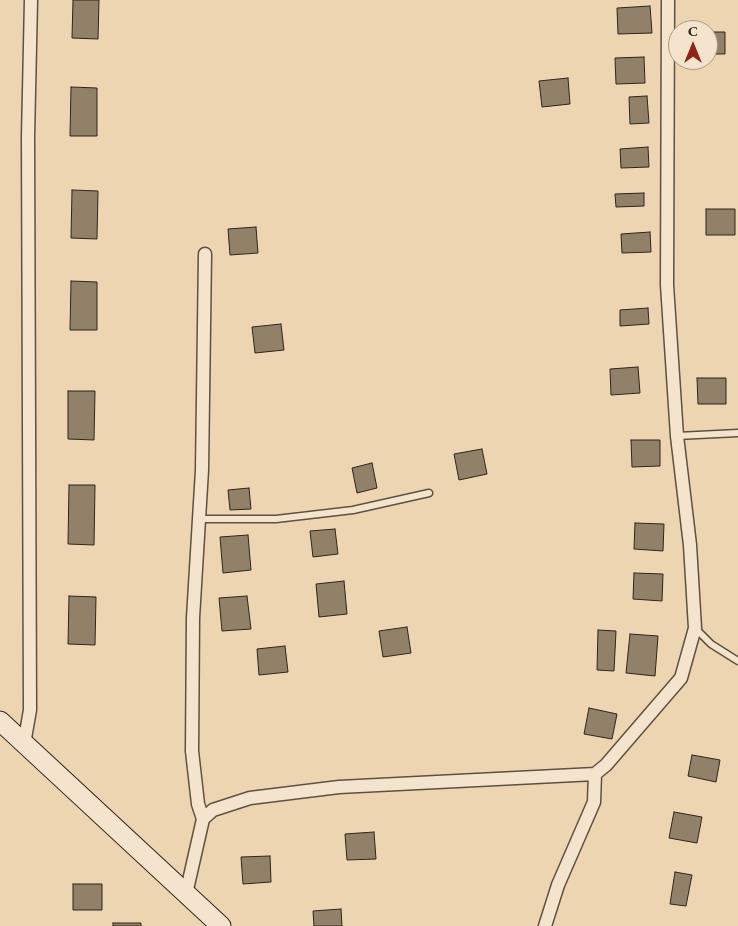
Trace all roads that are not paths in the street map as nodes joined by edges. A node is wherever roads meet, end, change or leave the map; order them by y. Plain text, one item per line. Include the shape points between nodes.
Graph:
1 (31, 0) edge
2 (668, 0) edge
3 (205, 254) dead end
4 (738, 433) edge
5 (677, 436) junction
6 (429, 492) dead end
7 (199, 519) junction
8 (695, 628) junction
9 (738, 661) edge
10 (0, 721) edge
11 (24, 744) junction
12 (595, 774) junction
13 (203, 819) junction
14 (186, 894) junction
15 (221, 926) edge
16 (545, 926) edge

1 - 11 street via 28,137 30,710
2 - 5 street via 667,285
3 - 7 street
4 - 5 lane
5 - 8 street via 690,545
6 - 7 lane via 353,510 296,517
7 - 13 street via 193,618 192,751 198,804
8 - 9 lane via 711,644
8 - 12 street via 681,678
10 - 11 street
11 - 14 street
12 - 13 street via 339,787 250,798 212,810
12 - 16 street via 594,802 558,885
13 - 14 street
14 - 15 street

